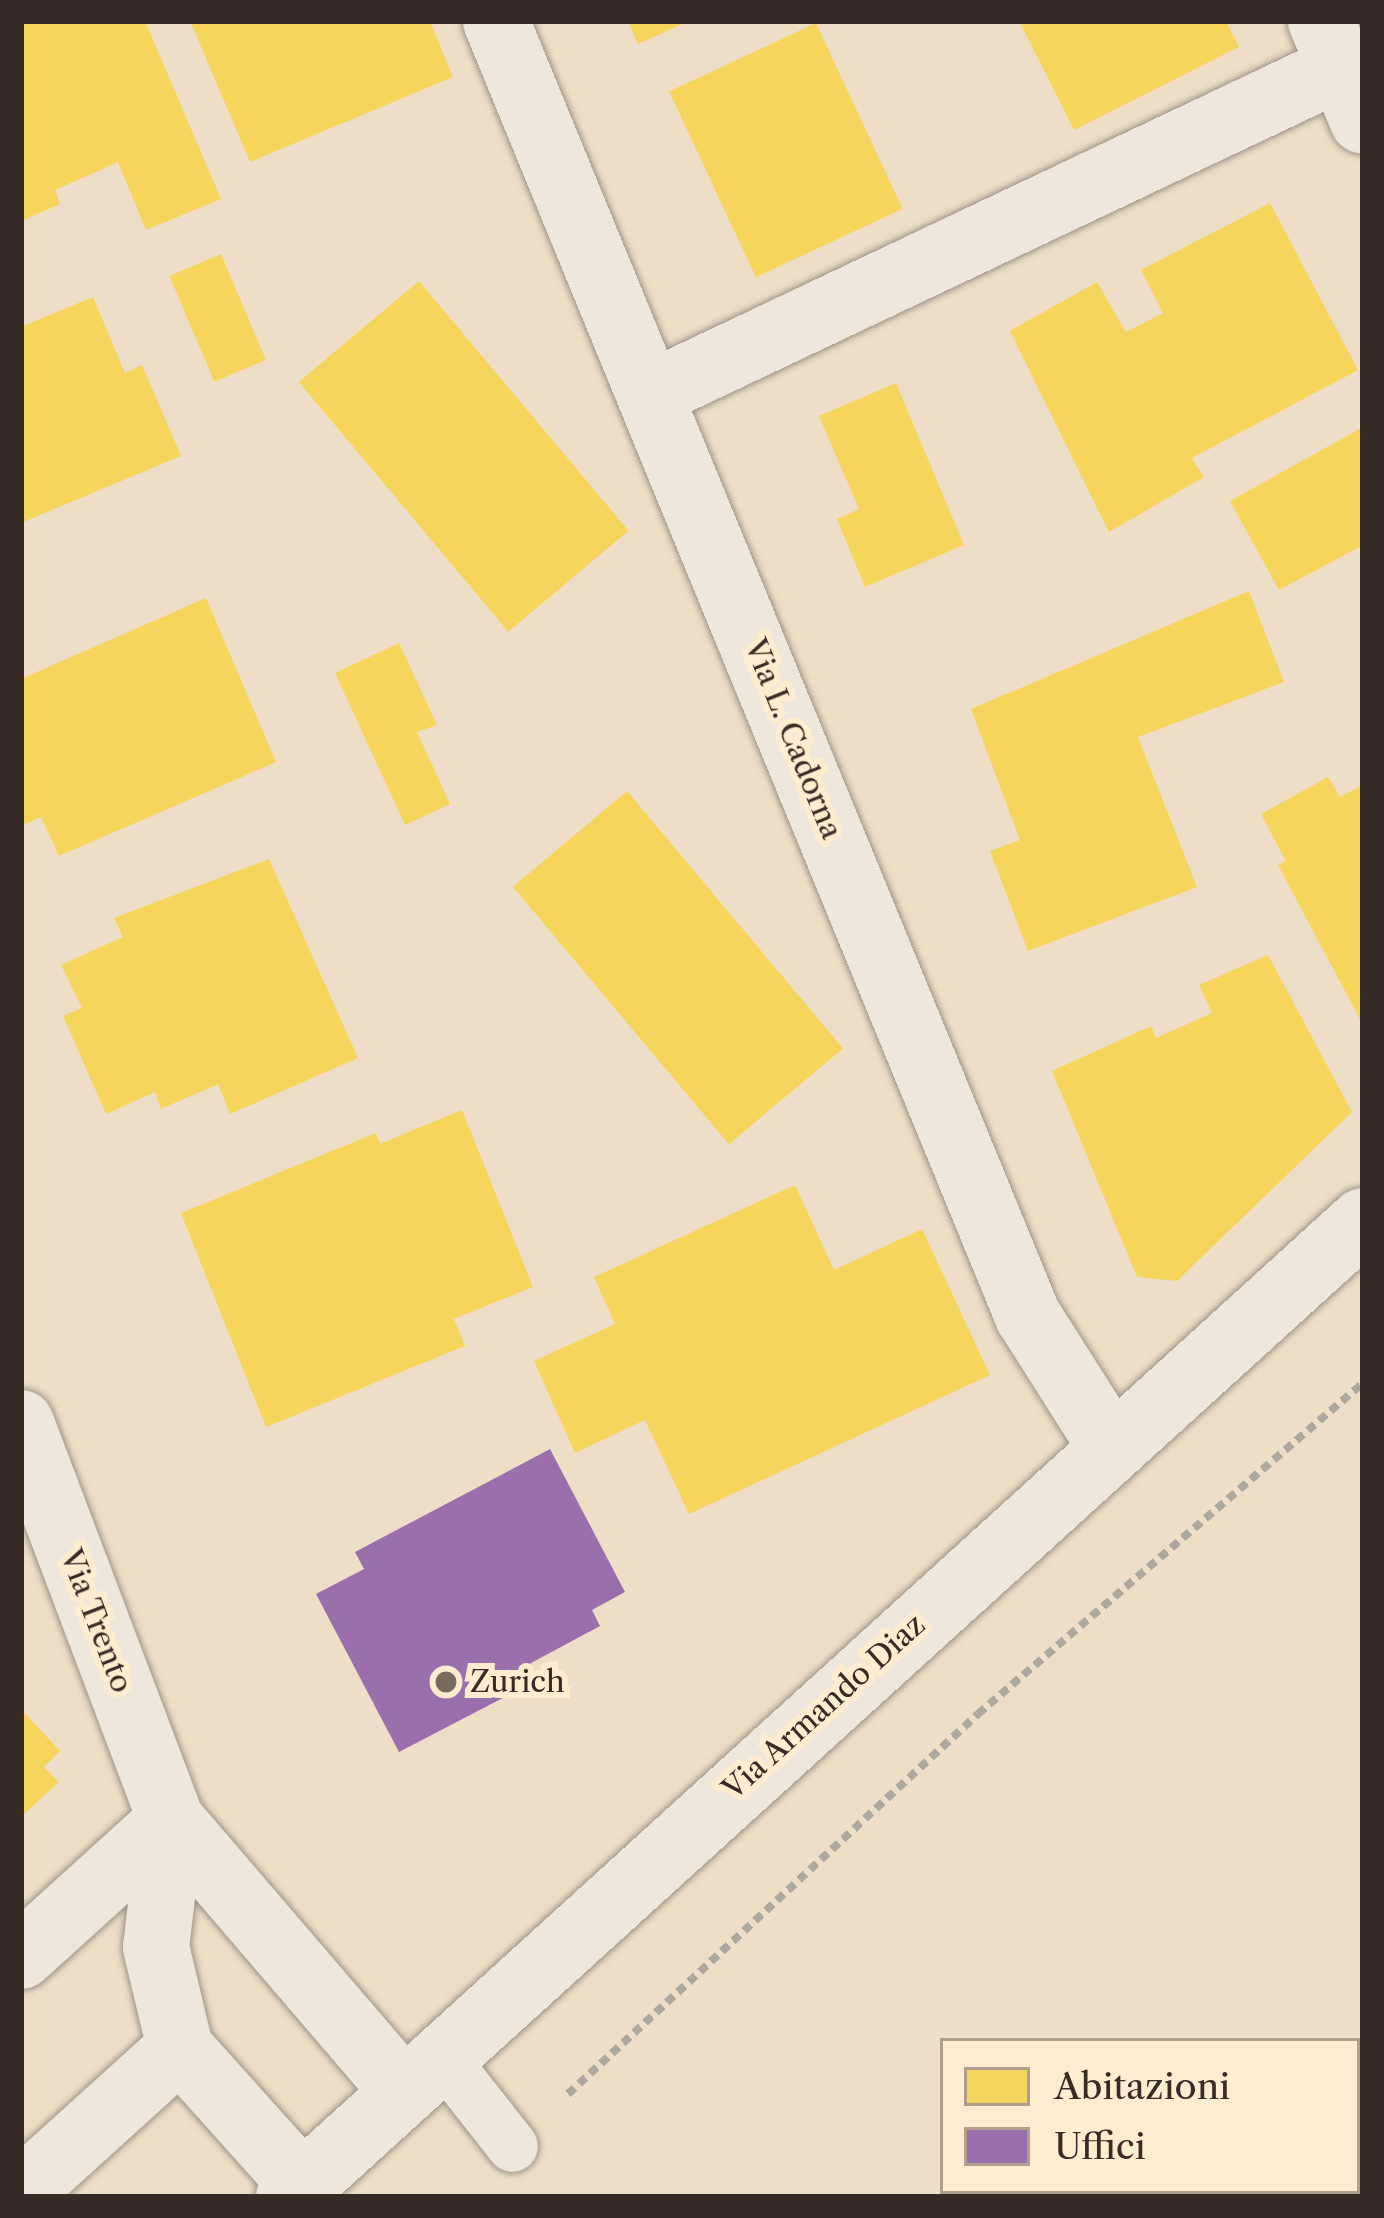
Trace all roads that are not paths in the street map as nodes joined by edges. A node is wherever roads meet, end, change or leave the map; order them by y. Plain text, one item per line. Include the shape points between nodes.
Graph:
1 (496, 21) edge
2 (1341, 70) edge
3 (653, 393) junction
4 (1363, 1221) edge
5 (21, 1423) edge
6 (1110, 1445) junction
7 (171, 1820) junction
8 (21, 1956) edge
9 (180, 2048) junction
10 (422, 2074) junction
11 (512, 2146) road end
12 (295, 2191) edge
13 (21, 2192) edge

1 - 3 street, Via L. Cadorna
2 - 3 street
3 - 6 street, Via L. Cadorna via 1028,1316
4 - 6 street, Via Armando Diaz
5 - 7 street, Via Trento
6 - 10 street, Via Armando Diaz
7 - 8 street
7 - 9 street via 157,1947
7 - 10 street via 338,2017
9 - 12 street
9 - 13 street
10 - 11 lane
10 - 12 street, Via Armando Diaz

